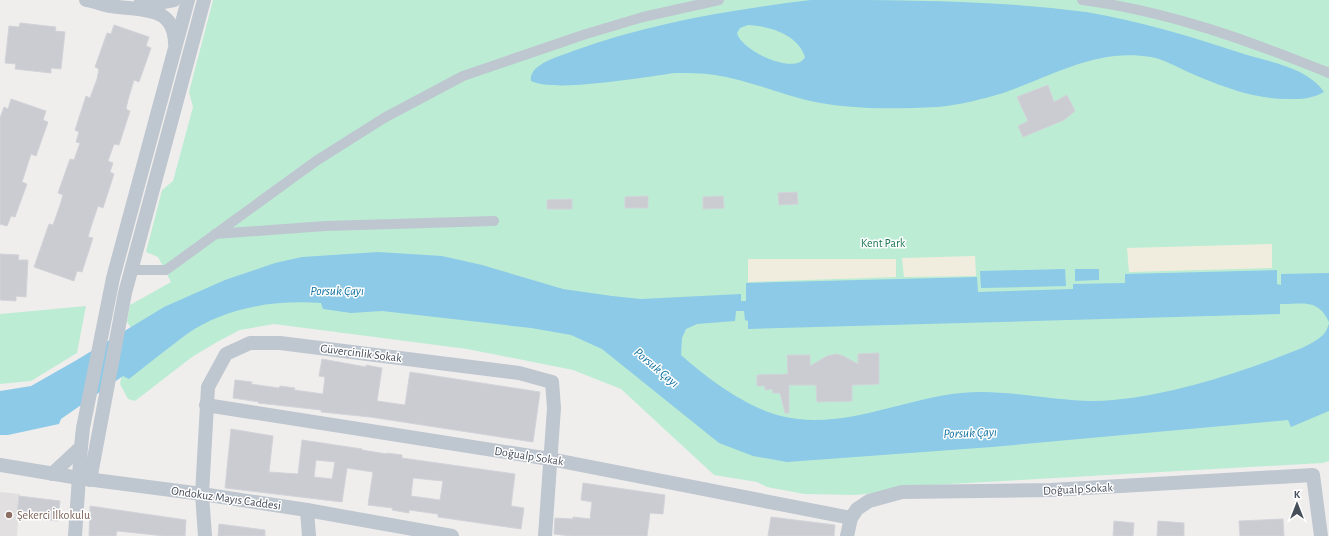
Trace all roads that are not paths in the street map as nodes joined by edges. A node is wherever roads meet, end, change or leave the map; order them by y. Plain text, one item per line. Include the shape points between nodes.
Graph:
1 (719, 0) edge
2 (1082, 0) edge
3 (90, 1) edge
4 (179, 2) edge
5 (203, 5) edge
6 (166, 18) junction
7 (182, 22) junction
8 (198, 26) junction
9 (175, 47) junction
10 (1329, 74) edge
11 (494, 221) dead end
12 (215, 234) junction
13 (131, 270) junction
14 (206, 405) junction
15 (81, 447) junction
16 (550, 459) junction
17 (0, 465) edge
18 (52, 474) junction
19 (84, 479) junction
20 (202, 494) junction
21 (307, 510) junction
22 (851, 518) junction
23 (75, 536) edge
24 (205, 536) edge
25 (309, 536) edge
26 (452, 536) edge
27 (545, 536) edge
28 (847, 536) edge
29 (1321, 536) edge

1 - 12 street via 643,17 463,76 384,118 316,161
2 - 10 street via 1152,13 1214,30 1272,50
3 - 4 street
3 - 6 street via 157,12
4 - 5 street
4 - 7 street
5 - 8 street
6 - 7 street
6 - 9 street via 174,30
7 - 8 street
7 - 9 street
8 - 13 street
9 - 15 street via 113,278
11 - 12 street via 325,226
12 - 13 street via 166,270
13 - 19 street via 101,422
14 - 16 street, Doğualp Sokak
14 - 16 street, Güvercinlik Sokak via 208,387 226,354 250,343 280,343 519,373 552,382 554,408
14 - 20 street, Güvercinlik Sokak
15 - 18 street
15 - 19 street
16 - 22 street, Doğualp Sokak
16 - 27 street
17 - 18 street, Ondokuz Mayıs Caddesi
18 - 19 street, Ondokuz Mayıs Caddesi
19 - 20 street, Ondokuz Mayıs Caddesi
19 - 23 street
20 - 21 street, Ondokuz Mayıs Caddesi
20 - 24 street, Güvercinlik Sokak
21 - 25 street
21 - 26 street, Ondokuz Mayıs Caddesi
22 - 28 street
22 - 29 street, Doğualp Sokak via 857,509 869,501 902,492 1052,490 1313,475

